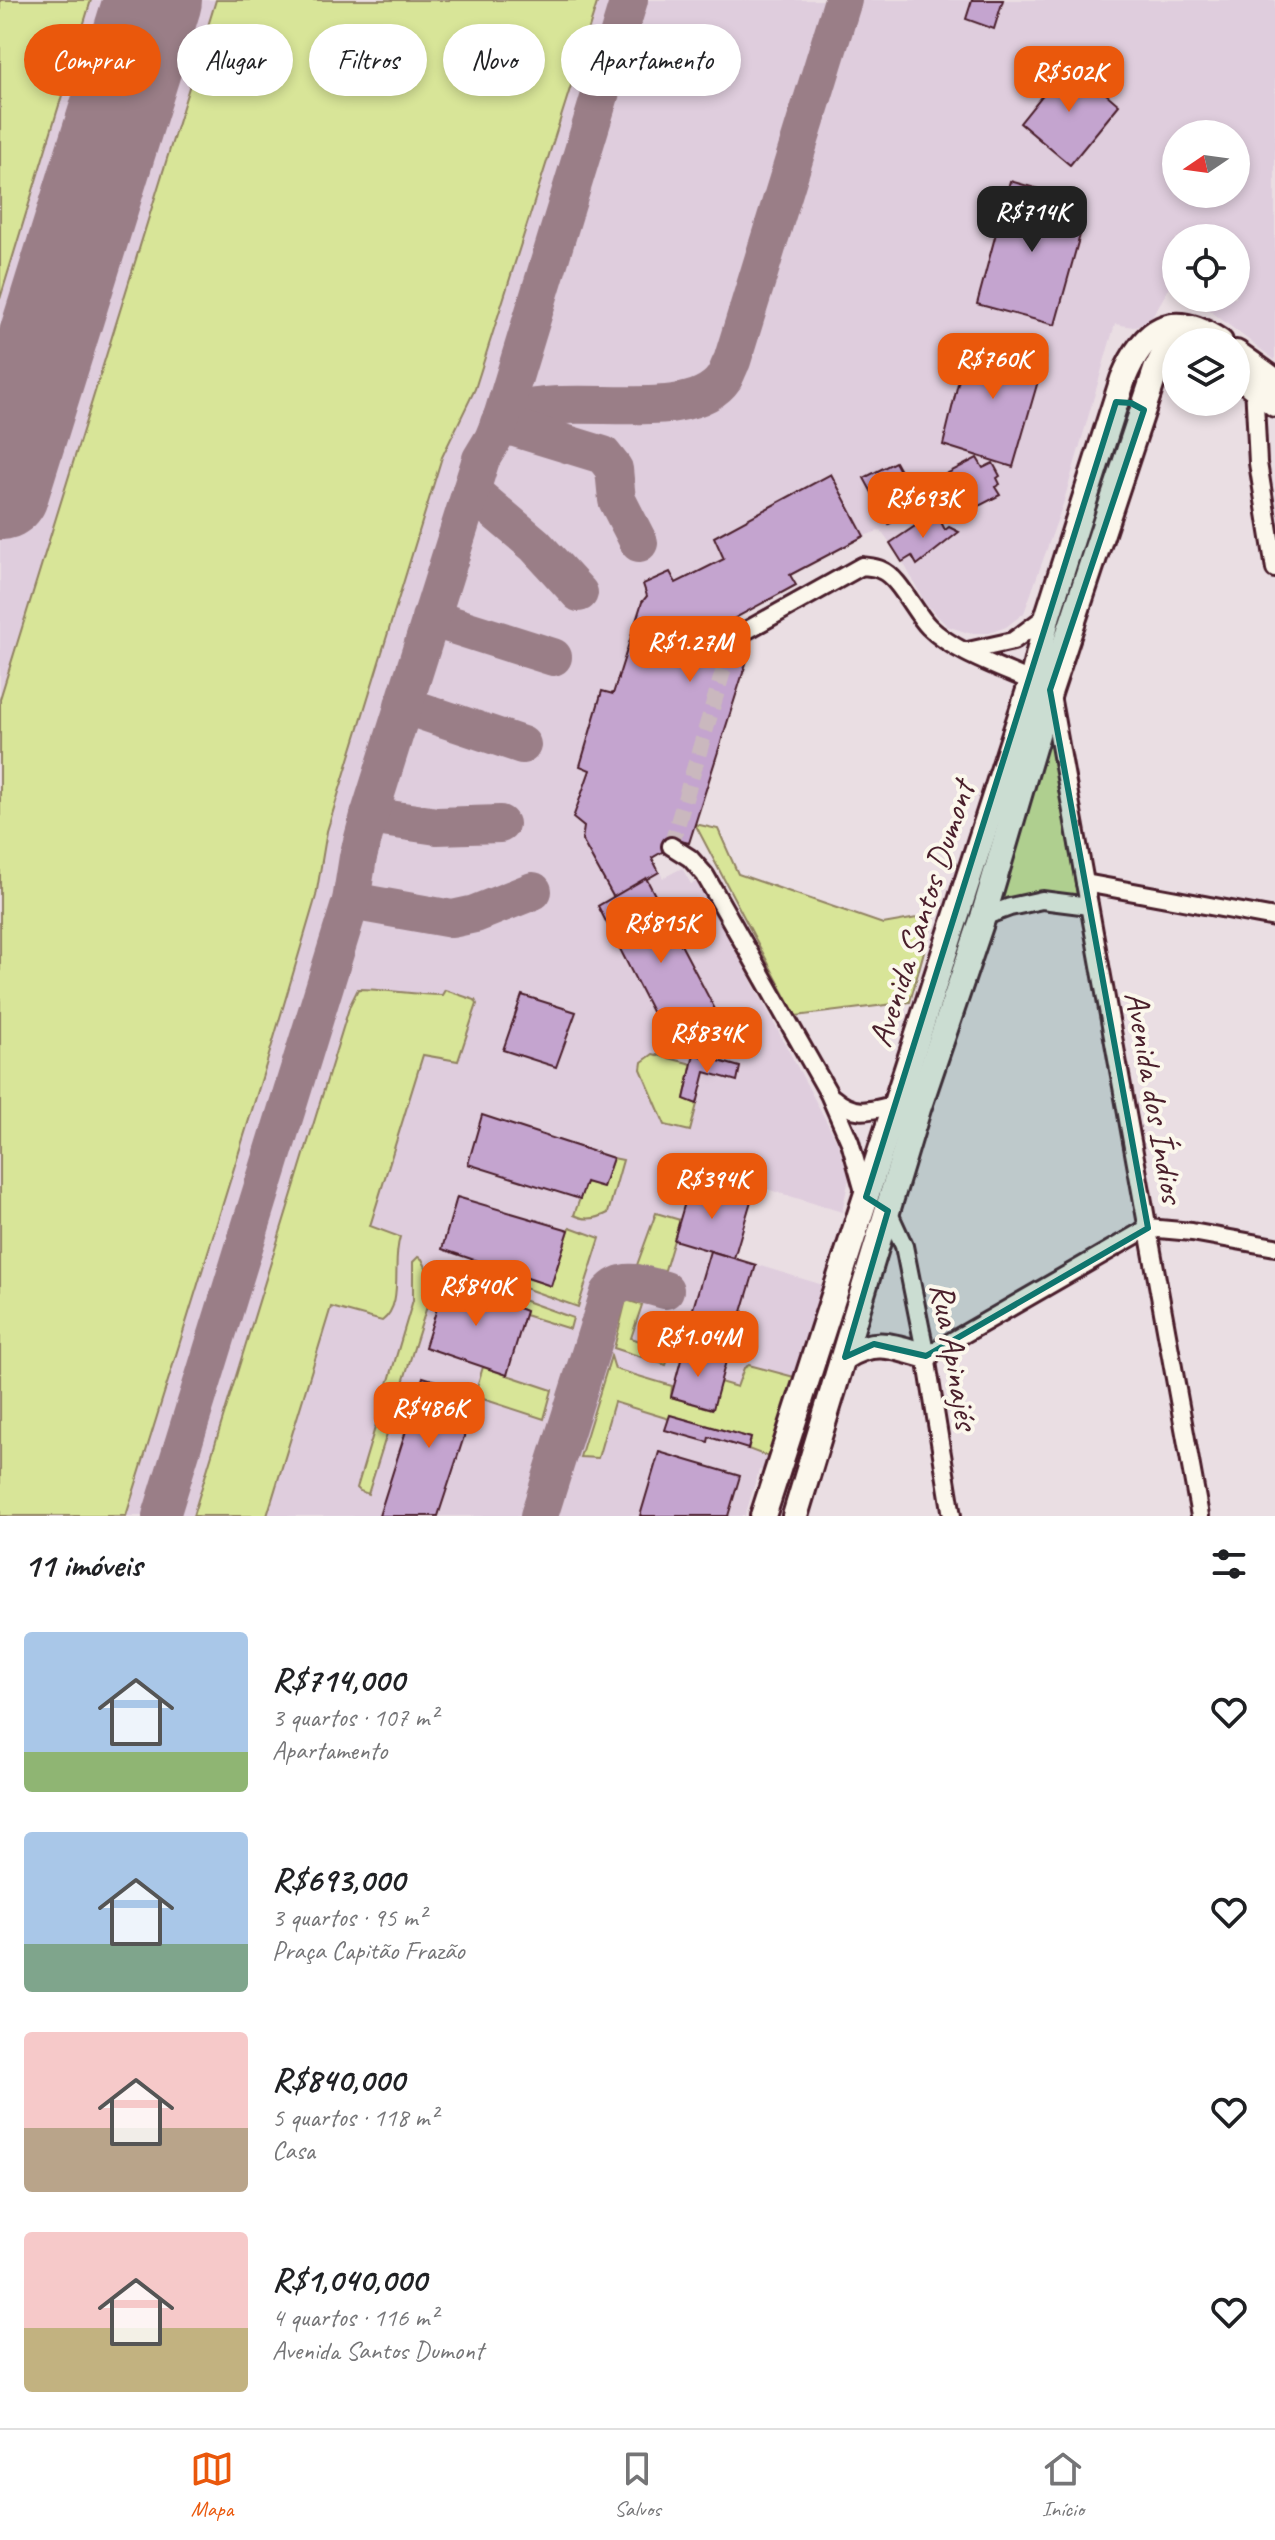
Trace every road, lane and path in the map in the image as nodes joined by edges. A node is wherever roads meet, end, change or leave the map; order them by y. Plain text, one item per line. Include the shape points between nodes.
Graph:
1 (1164, 328) edge
2 (1197, 328) edge
3 (1162, 344) edge
4 (1162, 348) edge
5 (1257, 378) edge
6 (1116, 402) junction
7 (1275, 404) edge
8 (1144, 410) junction
9 (1067, 557) junction
10 (1091, 565) junction
11 (1275, 569) edge
12 (1048, 615) junction
13 (733, 638) tunnel mouth
14 (966, 652) junction
15 (1041, 685) junction
16 (671, 846) dead end
17 (1085, 883) junction
18 (1089, 906) junction
19 (983, 917) junction
20 (1275, 918) edge
21 (829, 1094) junction
22 (907, 1106) junction
23 (866, 1197) junction
24 (888, 1211) junction
25 (1148, 1228) junction
26 (1275, 1247) edge
27 (926, 1356) junction
28 (845, 1357) junction
29 (763, 1516) edge
30 (795, 1516) edge
31 (952, 1516) edge
32 (1200, 1516) edge

1 - 2 main road
3 - 6 main road, Avenida Santos Dumont via 1134,353
4 - 8 main road, Avenida Santos Dumont
5 - 7 main road
5 - 11 street via 1258,463
6 - 8 main road
6 - 9 main road, Avenida Santos Dumont
8 - 10 main road, Avenida Santos Dumont
9 - 10 main road
9 - 12 main road, Avenida Santos Dumont
10 - 15 main road, Avenida Santos Dumont
12 - 14 street via 1013,641
12 - 15 main road, Avenida Santos Dumont
13 - 14 street via 862,566 891,577 927,625
14 - 15 street
15 - 17 street, Avenida dos Índios
15 - 19 main road, Avenida Santos Dumont
15 - 22 main road, Avenida Santos Dumont
16 - 21 street via 705,875
17 - 18 street, Avenida dos Índios
17 - 20 street
18 - 19 street via 1042,900
18 - 25 street, Avenida dos Índios
19 - 22 main road, Avenida Santos Dumont
21 - 22 street via 847,1110
21 - 23 street
22 - 23 main road, Avenida Santos Dumont
22 - 24 main road, Avenida Santos Dumont
23 - 24 street
23 - 29 main road, Avenida Santos Dumont
24 - 27 street, Rua Apinajés via 904,1246
24 - 28 main road, Avenida Santos Dumont
25 - 26 street
25 - 27 street
25 - 32 street, Avenida dos Índios
27 - 28 main road via 874,1344
27 - 31 street, Rua Apinajés
28 - 30 main road, Avenida Santos Dumont

